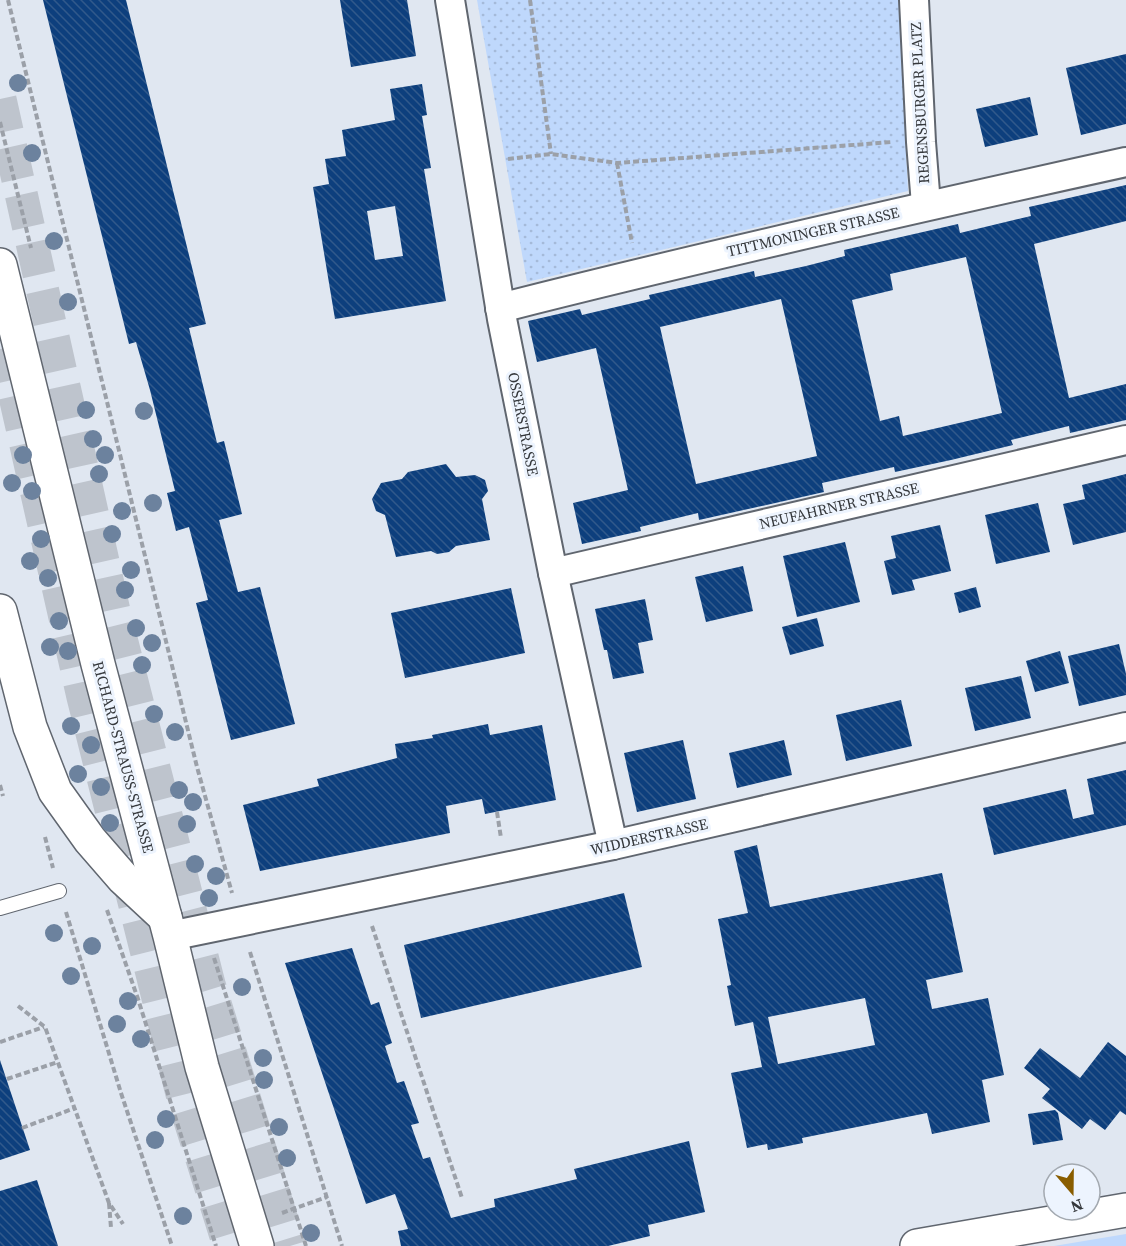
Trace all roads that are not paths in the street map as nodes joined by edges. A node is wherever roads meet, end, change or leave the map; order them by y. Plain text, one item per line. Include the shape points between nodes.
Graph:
1 (450, 0) edge
2 (914, 0) edge
3 (1126, 162) edge
4 (926, 205) junction
5 (0, 265) edge
6 (500, 308) junction
7 (1126, 440) edge
8 (553, 573) junction
9 (0, 611) edge
10 (1126, 727) edge
11 (613, 845) junction
12 (59, 891) road end
13 (0, 909) edge
14 (168, 927) junction
15 (1126, 1210) edge
16 (257, 1246) edge
17 (917, 1246) edge

1 - 6 street, OSSERSTRASSE
2 - 4 street, REGENSBURGER PLATZ
3 - 4 street, TITTMONINGER STRASSE
4 - 6 street, TITTMONINGER STRASSE
5 - 14 main road, RICHARD-STRAUSS-STRASSE via 98,664
6 - 8 street, OSSERSTRASSE
7 - 8 street, NEUFAHRNER STRASSE
8 - 11 street, OSSERSTRASSE
9 - 14 main road via 30,727 55,791 90,840
10 - 11 street, WIDDERSTRASSE
11 - 14 street, WIDDERSTRASSE via 204,928
12 - 13 lane
14 - 16 main road, RICHARD-STRAUSS-STRASSE via 202,1067
15 - 17 main road

